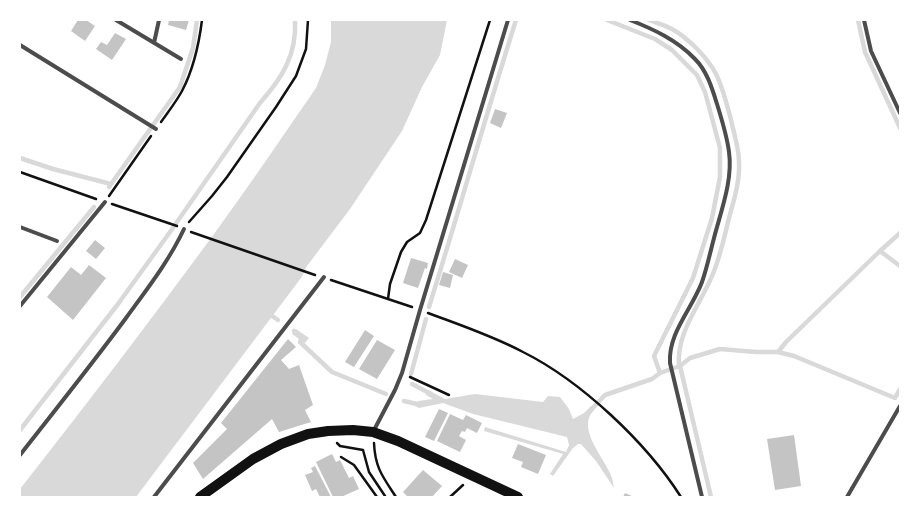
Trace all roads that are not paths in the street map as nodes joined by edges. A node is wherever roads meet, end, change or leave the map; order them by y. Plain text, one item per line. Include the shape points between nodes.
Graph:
1 (116, 20) edge
2 (159, 20) edge
3 (508, 20) edge
4 (630, 20) edge
5 (864, 20) edge
6 (154, 43) junction
7 (20, 45) edge
8 (181, 59) dead end
9 (900, 113) edge
10 (156, 128) road end
11 (105, 202) road end
12 (20, 227) edge
13 (184, 229) road end
14 (57, 241) dead end
15 (322, 277) road end
16 (20, 306) edge
17 (900, 406) edge
18 (373, 432) junction
19 (20, 454) edge
20 (154, 497) edge
21 (200, 497) edge
22 (518, 497) edge
23 (702, 497) edge
24 (847, 497) edge

1 - 6 street
2 - 6 street
3 - 18 street via 402,373
4 - 23 street via 665,36 695,59 706,74 713,91 729,151 727,186 702,282 672,342 670,353 670,363
5 - 9 street via 871,51
6 - 8 street
7 - 10 street
11 - 16 street
12 - 14 street
13 - 19 street via 155,279
15 - 20 street
17 - 24 street
18 - 21 main road via 328,431 308,434 281,444 253,459
18 - 22 main road via 398,441

